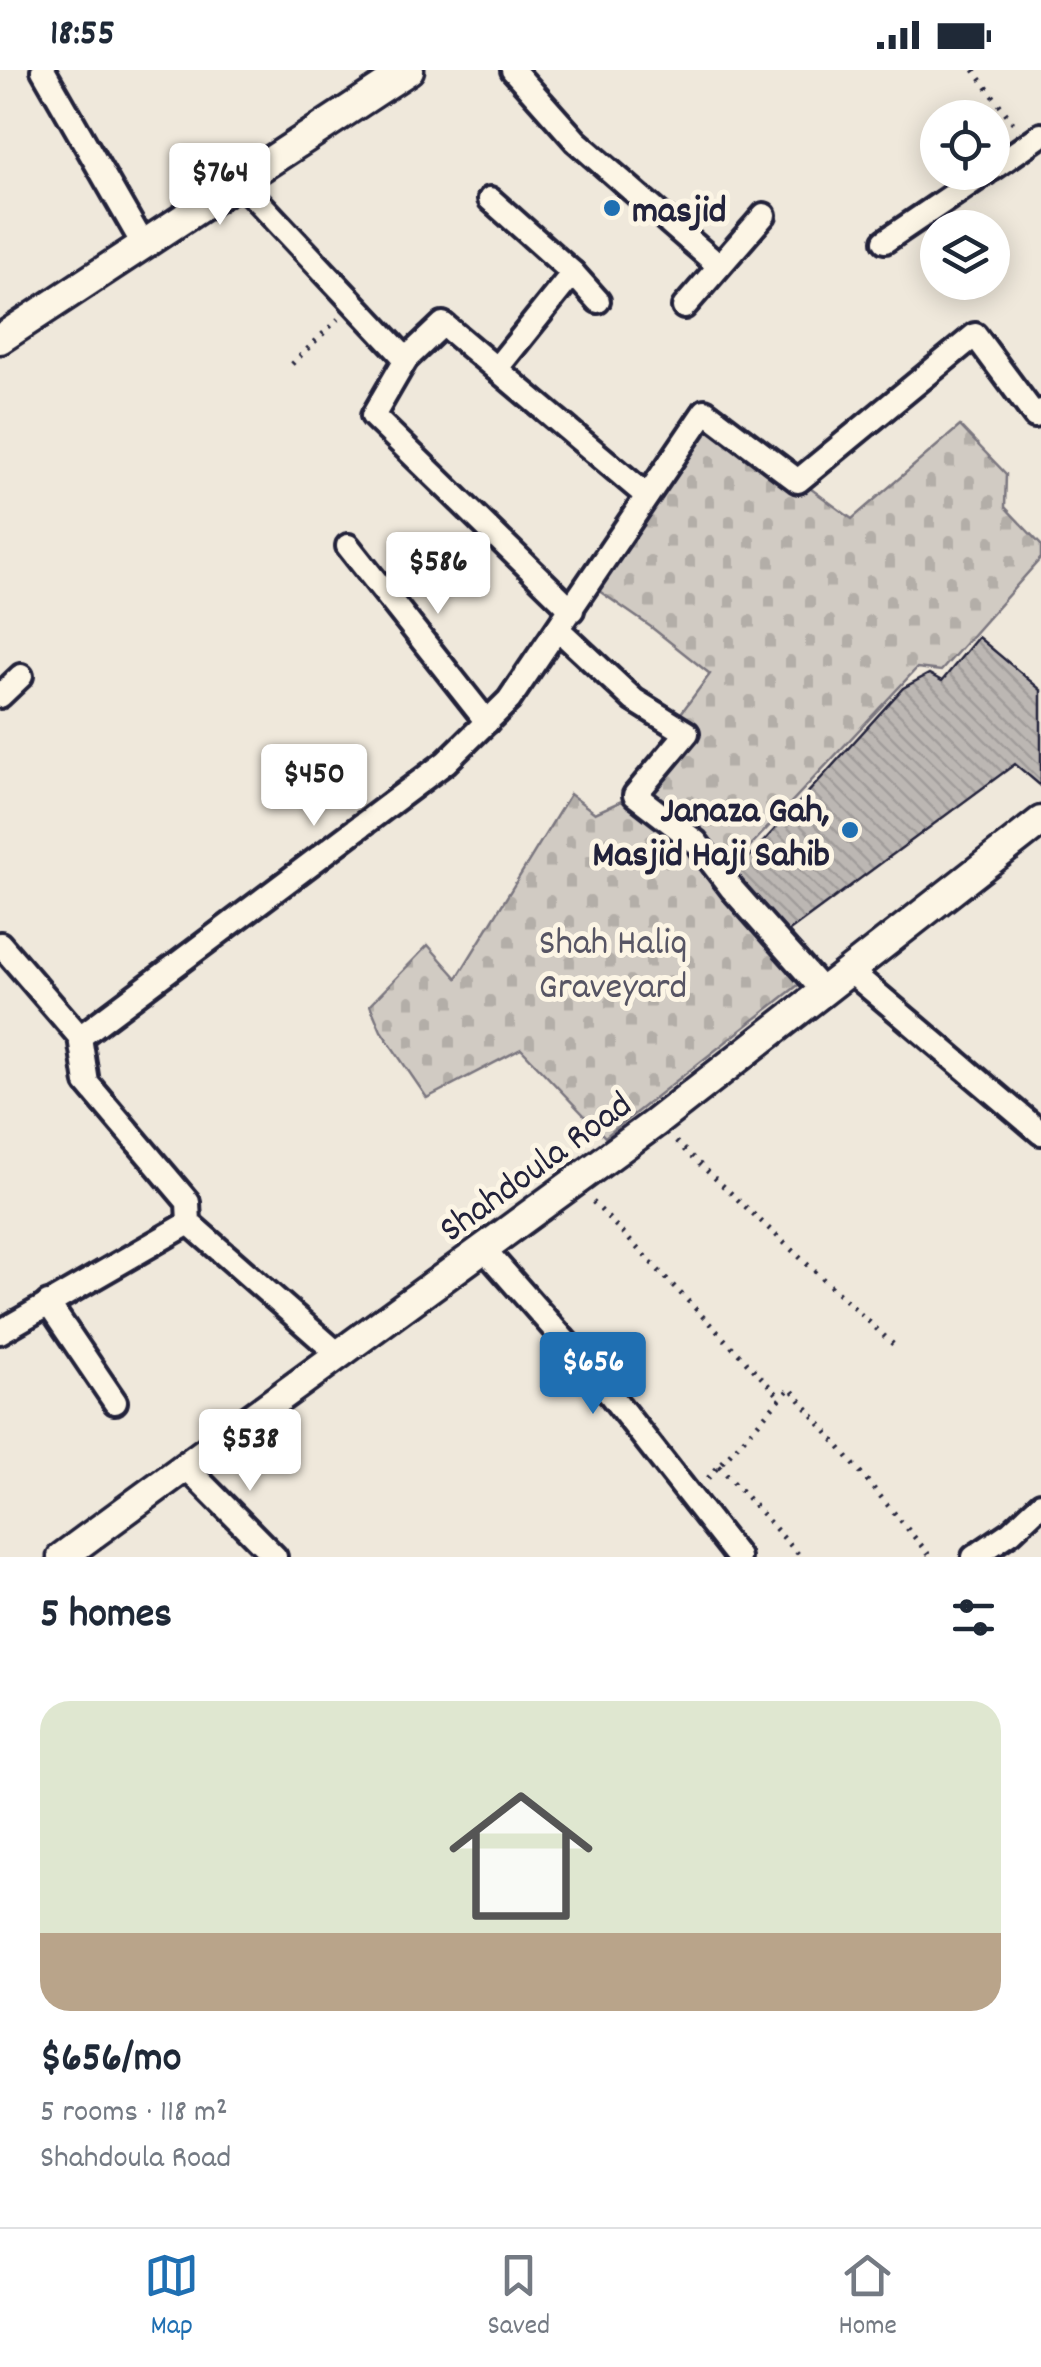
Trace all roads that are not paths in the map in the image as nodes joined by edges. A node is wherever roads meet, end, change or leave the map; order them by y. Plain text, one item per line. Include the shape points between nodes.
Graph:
1 (43, 70) edge
2 (410, 70) edge
3 (512, 70) edge
4 (1035, 140) edge
5 (1010, 157) edge
6 (239, 181) junction
7 (962, 190) edge
8 (490, 199) dead end
9 (764, 215) dead end
10 (885, 241) dead end
11 (143, 244) junction
12 (719, 266) junction
13 (573, 273) junction
14 (598, 301) dead end
15 (684, 306) dead end
16 (0, 339) edge
17 (406, 358) junction
18 (496, 368) junction
19 (1041, 411) edge
20 (647, 496) junction
21 (348, 546) dead end
22 (572, 610) junction
23 (559, 630) junction
24 (20, 676) dead end
25 (0, 696) edge
26 (487, 722) junction
27 (1041, 821) edge
28 (0, 944) edge
29 (850, 971) junction
30 (824, 992) junction
31 (80, 1037) junction
32 (1041, 1134) edge
33 (189, 1223) junction
34 (483, 1248) junction
35 (48, 1303) junction
36 (0, 1332) edge
37 (338, 1354) junction
38 (116, 1402) dead end
39 (188, 1468) junction
40 (1041, 1504) edge
41 (63, 1557) edge
42 (275, 1557) edge
43 (738, 1557) edge
44 (974, 1557) edge

1 - 11 street
2 - 6 street
3 - 12 street via 576,142
4 - 5 street
6 - 11 street
6 - 17 street
7 - 10 street
8 - 13 street
9 - 12 street
11 - 16 street
12 - 15 street
13 - 14 street
13 - 18 street
17 - 18 street via 443,324
17 - 22 street via 373,416
18 - 20 street
19 - 20 street via 1035,416 975,335 798,482 705,411
20 - 22 street
21 - 26 street
22 - 23 street
23 - 26 street
23 - 30 street via 634,700 687,733 636,795 696,842
24 - 25 street
26 - 31 street via 446,762
27 - 29 street, Shahdoula Road
28 - 31 street
29 - 30 street, Shahdoula Road
29 - 32 street
30 - 34 street, Shahdoula Road
31 - 33 street via 87,1082 188,1202
33 - 35 street
33 - 37 street
34 - 37 street, Shahdoula Road
34 - 43 street
35 - 36 street
35 - 38 street
37 - 39 street, Shahdoula Road
39 - 41 street, Shahdoula Road
39 - 42 street
40 - 44 street

